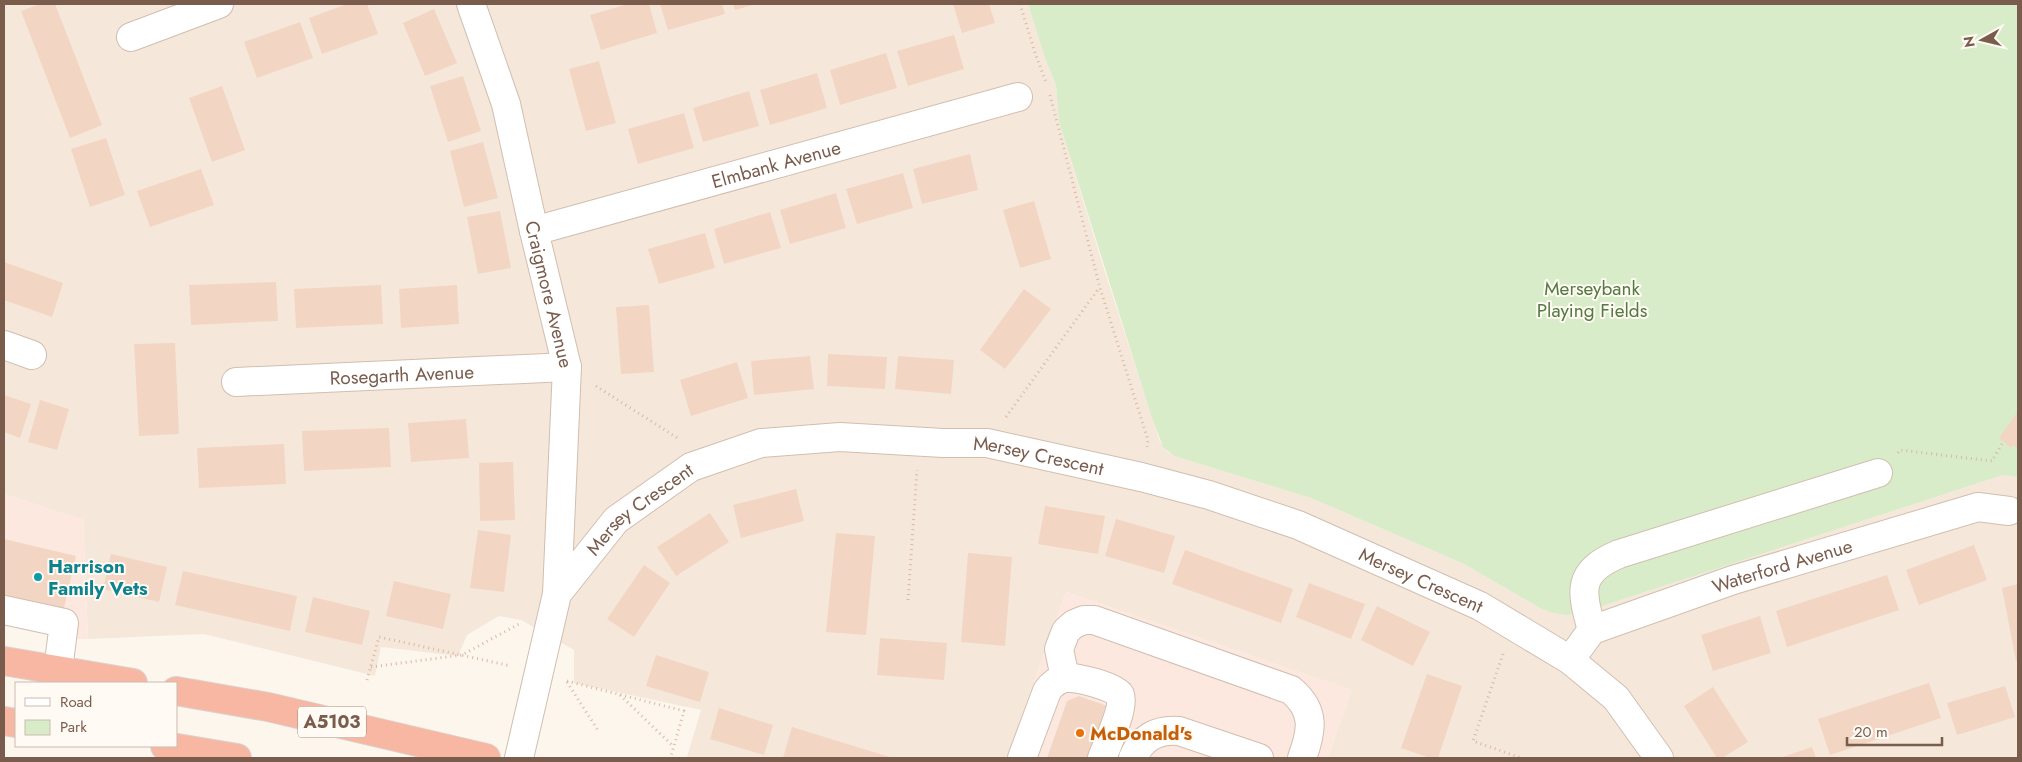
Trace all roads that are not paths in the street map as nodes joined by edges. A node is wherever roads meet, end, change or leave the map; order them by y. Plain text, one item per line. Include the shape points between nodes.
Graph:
1 (218, 4) edge
2 (474, 5) edge
3 (131, 37) dead end
4 (1018, 96) dead end
5 (534, 231) junction
6 (4, 345) edge
7 (32, 355) dead end
8 (567, 367) junction
9 (236, 382) dead end
10 (1878, 472) road end
11 (2009, 511) dead end
12 (554, 606) junction
13 (4, 610) edge
14 (1592, 630) junction
15 (1570, 660) junction
16 (4, 661) edge
17 (58, 670) junction
18 (1065, 678) junction
19 (127, 682) edge
20 (178, 691) edge
21 (171, 747) edge
22 (237, 758) edge
23 (486, 758) edge
24 (519, 758) edge
25 (1022, 758) edge
26 (1102, 758) edge
27 (1133, 758) edge
28 (1259, 758) edge
29 (1302, 758) edge
30 (1659, 758) edge

1 - 3 street
2 - 5 street, Craigmore Avenue via 506,104
4 - 5 street, Elmbank Avenue
5 - 8 street, Craigmore Avenue
6 - 7 street
8 - 9 street, Rosegarth Avenue
8 - 12 street, Craigmore Avenue
10 - 14 street via 1603,560 1586,580 1583,592
11 - 14 street, Waterford Avenue via 1978,507 1897,530 1733,580
12 - 15 street, Mersey Crescent via 616,520 691,467 761,443 840,437 987,443 1141,477 1209,495 1298,525 1480,606
12 - 24 street, Mersey Crescent
13 - 17 street via 64,623
14 - 15 street
15 - 30 street, Mersey Crescent via 1616,698
16 - 17 highway
17 - 19 highway
18 - 25 street via 1052,684 1047,692
18 - 26 street via 1097,684 1117,691 1120,696 1121,706
18 - 29 street via 1059,649 1066,631 1084,620 1094,620 1291,690 1304,703 1311,728
20 - 23 highway, A5103 via 268,706
21 - 22 highway
27 - 28 street via 1138,746 1165,730 1178,730

